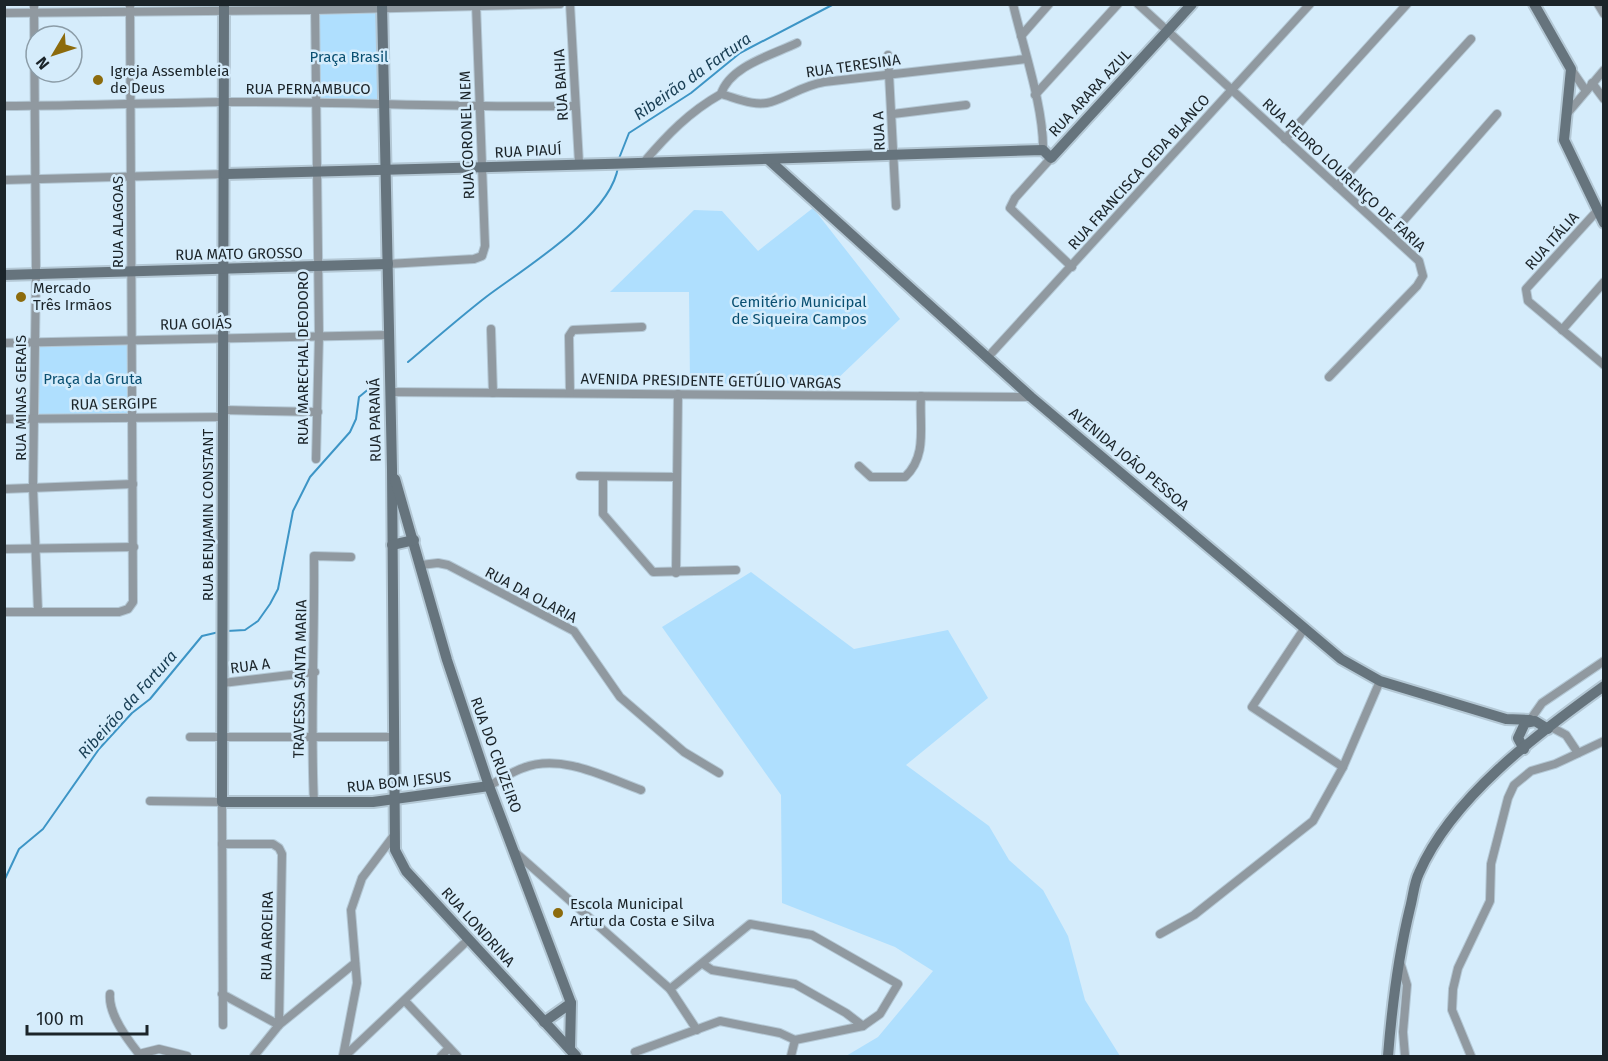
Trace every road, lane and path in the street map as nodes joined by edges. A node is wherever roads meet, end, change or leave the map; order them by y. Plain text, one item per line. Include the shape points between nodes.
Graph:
1 (560, 4) edge
2 (570, 4) edge
3 (1013, 4) edge
4 (1049, 4) edge
5 (1118, 4) edge
6 (1138, 4) edge
7 (1191, 4) edge
8 (1310, 4) edge
9 (1407, 4) edge
10 (1598, 4) edge
11 (476, 5) edge
12 (1535, 5) edge
13 (382, 6) edge
14 (314, 7) edge
15 (130, 8) edge
16 (224, 8) edge
17 (34, 9) edge
18 (4, 13) edge
19 (1604, 14) edge
20 (1167, 32) junction
21 (1021, 36) junction
22 (1471, 39) dead end
23 (797, 43) dead end
24 (888, 55) dead end
25 (1026, 59) junction
26 (1571, 69) junction
27 (1604, 70) edge
28 (889, 74) junction
29 (1592, 83) junction
30 (1232, 90) junction
31 (1586, 91) junction
32 (721, 94) junction
33 (1035, 95) junction
34 (1604, 99) edge
35 (224, 102) junction
36 (385, 103) junction
37 (315, 104) junction
38 (130, 105) junction
39 (966, 105) dead end
40 (4, 106) edge
41 (34, 106) junction
42 (575, 106) junction
43 (480, 107) junction
44 (893, 114) junction
45 (1497, 114) dead end
46 (1564, 118) junction
47 (1285, 139) junction
48 (1047, 154) junction
49 (894, 155) junction
50 (769, 160) junction
51 (644, 162) junction
52 (579, 163) junction
53 (483, 169) junction
54 (386, 171) junction
55 (315, 172) junction
56 (225, 174) junction
57 (131, 176) junction
58 (35, 179) junction
59 (4, 180) edge
60 (1337, 186) junction
61 (896, 206) dead end
62 (1598, 212) junction
63 (1604, 223) edge
64 (1391, 234) junction
65 (474, 259) joint
66 (388, 264) junction
67 (316, 267) junction
68 (1072, 267) junction
69 (224, 270) junction
70 (131, 271) junction
71 (36, 273) junction
72 (4, 274) edge
73 (1604, 282) edge
74 (642, 327) dead end
75 (491, 329) dead end
76 (1562, 330) junction
77 (319, 334) junction
78 (388, 335) junction
79 (224, 337) junction
80 (131, 339) junction
81 (35, 342) junction
82 (4, 343) edge
83 (988, 357) junction
84 (1603, 362) edge
85 (1329, 376) dead end
86 (390, 392) junction
87 (493, 393) junction
88 (570, 393) junction
89 (678, 394) junction
90 (921, 396) junction
91 (1031, 397) junction
92 (318, 412) junction
93 (223, 413) junction
94 (132, 417) junction
95 (35, 418) junction
96 (4, 420) edge
97 (316, 459) dead end
98 (859, 466) dead end
99 (392, 469) junction
100 (580, 477) dead end
101 (603, 477) junction
102 (677, 477) junction
103 (133, 484) junction
104 (33, 487) junction
105 (4, 489) edge
106 (414, 540) junction
107 (392, 545) junction
108 (134, 547) junction
109 (4, 549) edge
110 (35, 549) junction
111 (351, 557) dead end
112 (421, 565) junction
113 (736, 570) dead end
114 (676, 573) junction
115 (38, 611) junction
116 (4, 612) edge
117 (1304, 629) junction
118 (1604, 661) edge
119 (315, 672) junction
120 (1380, 681) junction
121 (223, 683) junction
122 (1604, 686) edge
123 (1506, 719) junction
124 (1530, 720) junction
125 (1549, 728) junction
126 (394, 736) junction
127 (190, 737) dead end
128 (221, 737) junction
129 (311, 738) junction
130 (1518, 738) junction
131 (1604, 741) edge
132 (1524, 749) junction
133 (1578, 753) junction
134 (1343, 767) junction
135 (719, 773) dead end
136 (489, 786) junction
137 (641, 790) dead end
138 (395, 800) junction
139 (150, 801) dead end
140 (222, 802) junction
141 (314, 803) junction
142 (395, 834) junction
143 (222, 844) junction
144 (395, 850) joint
145 (516, 853) junction
146 (1160, 934) dead end
147 (469, 939) junction
148 (1400, 960) junction
149 (355, 963) junction
150 (704, 964) junction
151 (670, 989) junction
152 (110, 994) dead end
153 (222, 994) junction
154 (405, 1001) junction
155 (571, 1003) junction
156 (544, 1022) junction
157 (223, 1025) dead end
158 (279, 1025) junction
159 (863, 1026) junction
160 (697, 1030) junction
161 (795, 1040) junction
162 (449, 1048) junction
163 (635, 1052) dead end
164 (573, 1053) edge
165 (139, 1055) edge
166 (187, 1056) edge
167 (254, 1056) edge
168 (344, 1056) edge
169 (441, 1056) edge
170 (457, 1056) edge
171 (791, 1056) edge
172 (1388, 1056) edge
173 (1405, 1056) edge
174 (1471, 1056) edge

1 - 11 street
2 - 42 street, RUA BAHIA
3 - 21 street
4 - 21 street
5 - 33 street
6 - 20 street, RUA PEDRO LOURENÇO DE FARIA
7 - 20 street, RUA ARARA AZUL
8 - 30 street, RUA FRANCISCA OEDA BLANCO
9 - 47 street
10 - 19 street
11 - 13 street
11 - 43 street, RUA CORONEL NEM
12 - 26 street
13 - 14 street
13 - 36 street, RUA PARANÁ
14 - 16 street
14 - 37 street, RUA MARECHAL DEODORO
15 - 16 street
15 - 17 street
15 - 38 street, RUA ALAGOAS
16 - 35 street, RUA BENJAMIN CONSTANT
17 - 18 street
17 - 41 street, RUA MINAS GERAIS
20 - 30 street, RUA PEDRO LOURENÇO DE FARIA
20 - 48 street, RUA ARARA AZUL
21 - 25 street
22 - 60 street
23 - 32 street via 740,70 725,82
24 - 28 street, RUA A
25 - 28 street, RUA TERESINA
25 - 33 street
26 - 31 street
26 - 46 street
27 - 29 street
28 - 32 street, RUA TERESINA via 803,86 771,102 755,103
28 - 44 street, RUA A
29 - 31 street
29 - 34 street
30 - 47 street, RUA PEDRO LOURENÇO DE FARIA
30 - 68 street, RUA FRANCISCA OEDA BLANCO
31 - 46 street
32 - 51 street via 672,129
33 - 48 street
35 - 37 street, RUA PERNAMBUCO
35 - 38 street, RUA PERNAMBUCO
35 - 56 street, RUA BENJAMIN CONSTANT
36 - 37 street, RUA PERNAMBUCO
36 - 43 street, RUA PERNAMBUCO
36 - 54 street, RUA PARANÁ
37 - 55 street, RUA MARECHAL DEODORO
38 - 41 street, RUA PERNAMBUCO
38 - 57 street, RUA ALAGOAS
39 - 44 street
40 - 41 street, RUA PERNAMBUCO
41 - 58 street, RUA MINAS GERAIS
42 - 43 street, RUA PERNAMBUCO
42 - 52 street, RUA BAHIA
43 - 53 street, RUA CORONEL NEM
44 - 49 street, RUA A
45 - 64 street
46 - 62 street via 1564,140
47 - 60 street, RUA PEDRO LOURENÇO DE FARIA
48 - 49 street, RUA PIAUÍ
48 - 68 street, RUA ARARA AZUL via 1011,202 1012,212
49 - 50 street, RUA PIAUÍ
49 - 61 street, RUA A
50 - 51 street, RUA PIAUÍ
50 - 83 street, AVENIDA JOÃO PESSOA
51 - 52 street, RUA PIAUÍ
52 - 53 street, RUA PIAUÍ
53 - 54 street, RUA PIAUÍ
53 - 65 street, RUA CORONEL NEM via 484,246 482,255
54 - 55 street, RUA PIAUÍ
54 - 66 street, RUA PARANÁ
55 - 56 street, RUA PIAUÍ
55 - 67 street, RUA MARECHAL DEODORO
56 - 57 street, RUA PIAUÍ
56 - 69 street, RUA BENJAMIN CONSTANT
57 - 58 street, RUA PIAUÍ
57 - 70 street, RUA ALAGOAS
58 - 59 street, RUA PIAUÍ
58 - 71 street, RUA MINAS GERAIS
60 - 64 street, RUA PEDRO LOURENÇO DE FARIA
62 - 63 street
62 - 76 street, RUA ITÁLIA via 1526,289 1528,301
64 - 85 street, RUA PEDRO LOURENÇO DE FARIA via 1419,261 1423,276
65 - 66 street, RUA MATO GROSSO
66 - 67 street, RUA MATO GROSSO
66 - 78 street, RUA PARANÁ
67 - 69 street, RUA MATO GROSSO
67 - 77 street, RUA MARECHAL DEODORO
68 - 83 street, RUA FRANCISCA OEDA BLANCO
69 - 70 street, RUA MATO GROSSO
69 - 79 street, RUA BENJAMIN CONSTANT
70 - 71 street, RUA MATO GROSSO
70 - 80 street, RUA ALAGOAS
71 - 72 street, RUA MATO GROSSO
71 - 81 street, RUA MINAS GERAIS
73 - 76 street
74 - 88 street via 576,329 570,333
75 - 87 street
76 - 84 street
77 - 78 street, RUA GOIÁS
77 - 79 street, RUA GOIÁS
77 - 92 street, RUA MARECHAL DEODORO
78 - 86 street, RUA PARANÁ
79 - 80 street, RUA GOIÁS
79 - 93 street, RUA BENJAMIN CONSTANT
80 - 81 street, RUA GOIÁS
80 - 94 street, RUA ALAGOAS
81 - 82 street, RUA GOIÁS
81 - 95 street, RUA MINAS GERAIS
83 - 91 street, AVENIDA JOÃO PESSOA
86 - 87 street, AVENIDA PRESIDENTE GETÚLIO VARGAS
86 - 99 street, RUA PARANÁ
87 - 88 street, AVENIDA PRESIDENTE GETÚLIO VARGAS
88 - 89 street, AVENIDA PRESIDENTE GETÚLIO VARGAS
89 - 90 street, AVENIDA PRESIDENTE GETÚLIO VARGAS
89 - 102 street
90 - 91 street, AVENIDA PRESIDENTE GETÚLIO VARGAS
90 - 98 street via 921,449 917,465 905,477 871,477
91 - 117 street, AVENIDA JOÃO PESSOA
92 - 93 street, RUA SERGIPE
92 - 97 street, RUA MARECHAL DEODORO
93 - 94 street, RUA SERGIPE
93 - 121 street, RUA BENJAMIN CONSTANT
94 - 95 street, RUA SERGIPE
94 - 103 street, RUA ALAGOAS
95 - 96 street, RUA SERGIPE
95 - 104 street, RUA MINAS GERAIS
99 - 106 street, RUA DO CRUZEIRO
99 - 107 street, RUA PARANÁ
100 - 101 street
101 - 102 street
101 - 114 street via 603,514 653,573
102 - 114 street
103 - 104 street
103 - 108 street, RUA ALAGOAS
104 - 105 street
104 - 110 street, RUA MINAS GERAIS
106 - 107 street
106 - 112 street, RUA DO CRUZEIRO
107 - 126 street, RUA PARANÁ
108 - 110 street
108 - 115 street, RUA ALAGOAS via 133,602 128,609
109 - 110 street
110 - 115 street, RUA MINAS GERAIS
111 - 119 street, TRAVESSA SANTA MARIA via 314,556
112 - 135 street, RUA DA OLARIA via 448,565 574,631 620,697 684,752
112 - 136 street, RUA DO CRUZEIRO via 447,660
113 - 114 street
115 - 116 street
117 - 120 street, AVENIDA JOÃO PESSOA via 1341,659
117 - 134 street via 1252,707
118 - 124 street via 1542,703
119 - 121 street, RUA A
119 - 129 street, TRAVESSA SANTA MARIA
120 - 123 street, AVENIDA JOÃO PESSOA
120 - 134 street
121 - 128 street, RUA BENJAMIN CONSTANT
122 - 125 street
123 - 124 street, AVENIDA JOÃO PESSOA
123 - 130 street
124 - 125 street, AVENIDA JOÃO PESSOA
124 - 130 street via 1521,727
125 - 132 street
125 - 133 street, AVENIDA JOÃO PESSOA via 1566,735
126 - 129 street
126 - 138 street, RUA PARANÁ
127 - 128 street
128 - 129 street
128 - 140 street, RUA BENJAMIN CONSTANT
129 - 141 street, TRAVESSA SANTA MARIA
130 - 132 street
131 - 133 street
132 - 148 street via 1462,807 1434,844 1418,874
133 - 174 street via 1531,771 1514,785 1503,814 1491,864 1490,902 1458,968 1453,989 1452,1010
134 - 146 street via 1313,821 1194,915
136 - 137 street, RUA BOM JESUS via 523,768 547,763 575,766
136 - 138 street, RUA BOM JESUS
136 - 145 street, RUA DO CRUZEIRO
138 - 141 street, RUA BOM JESUS
138 - 142 street, RUA PARANÁ
139 - 140 street, RUA BOM JESUS
140 - 141 street, RUA BOM JESUS
140 - 143 street, RUA BENJAMIN CONSTANT
142 - 144 street, RUA PARANÁ
142 - 149 street via 355,891 351,910
143 - 153 street, RUA BENJAMIN CONSTANT
143 - 158 street, RUA AROEIRA via 273,844 282,854
144 - 147 street, RUA LONDRINA via 406,871
145 - 151 street
145 - 155 street, RUA DO CRUZEIRO
147 - 154 street
147 - 156 street, RUA LONDRINA
148 - 172 street via 1395,974
148 - 173 street via 1407,985
149 - 158 street
149 - 168 street via 356,998
150 - 151 street
150 - 159 street via 712,970 795,984
150 - 159 street via 750,924 812,936 898,984 879,1014
151 - 160 street
152 - 165 street via 111,1008
153 - 157 street, RUA BENJAMIN CONSTANT
153 - 158 street
154 - 162 street
154 - 168 street
155 - 156 street
155 - 164 street, RUA DO CRUZEIRO
156 - 164 street, RUA LONDRINA
158 - 167 street
159 - 161 street
160 - 161 street via 720,1021 780,1033
160 - 163 street
161 - 171 street
162 - 169 street
162 - 170 street
165 - 166 street via 159,1049

